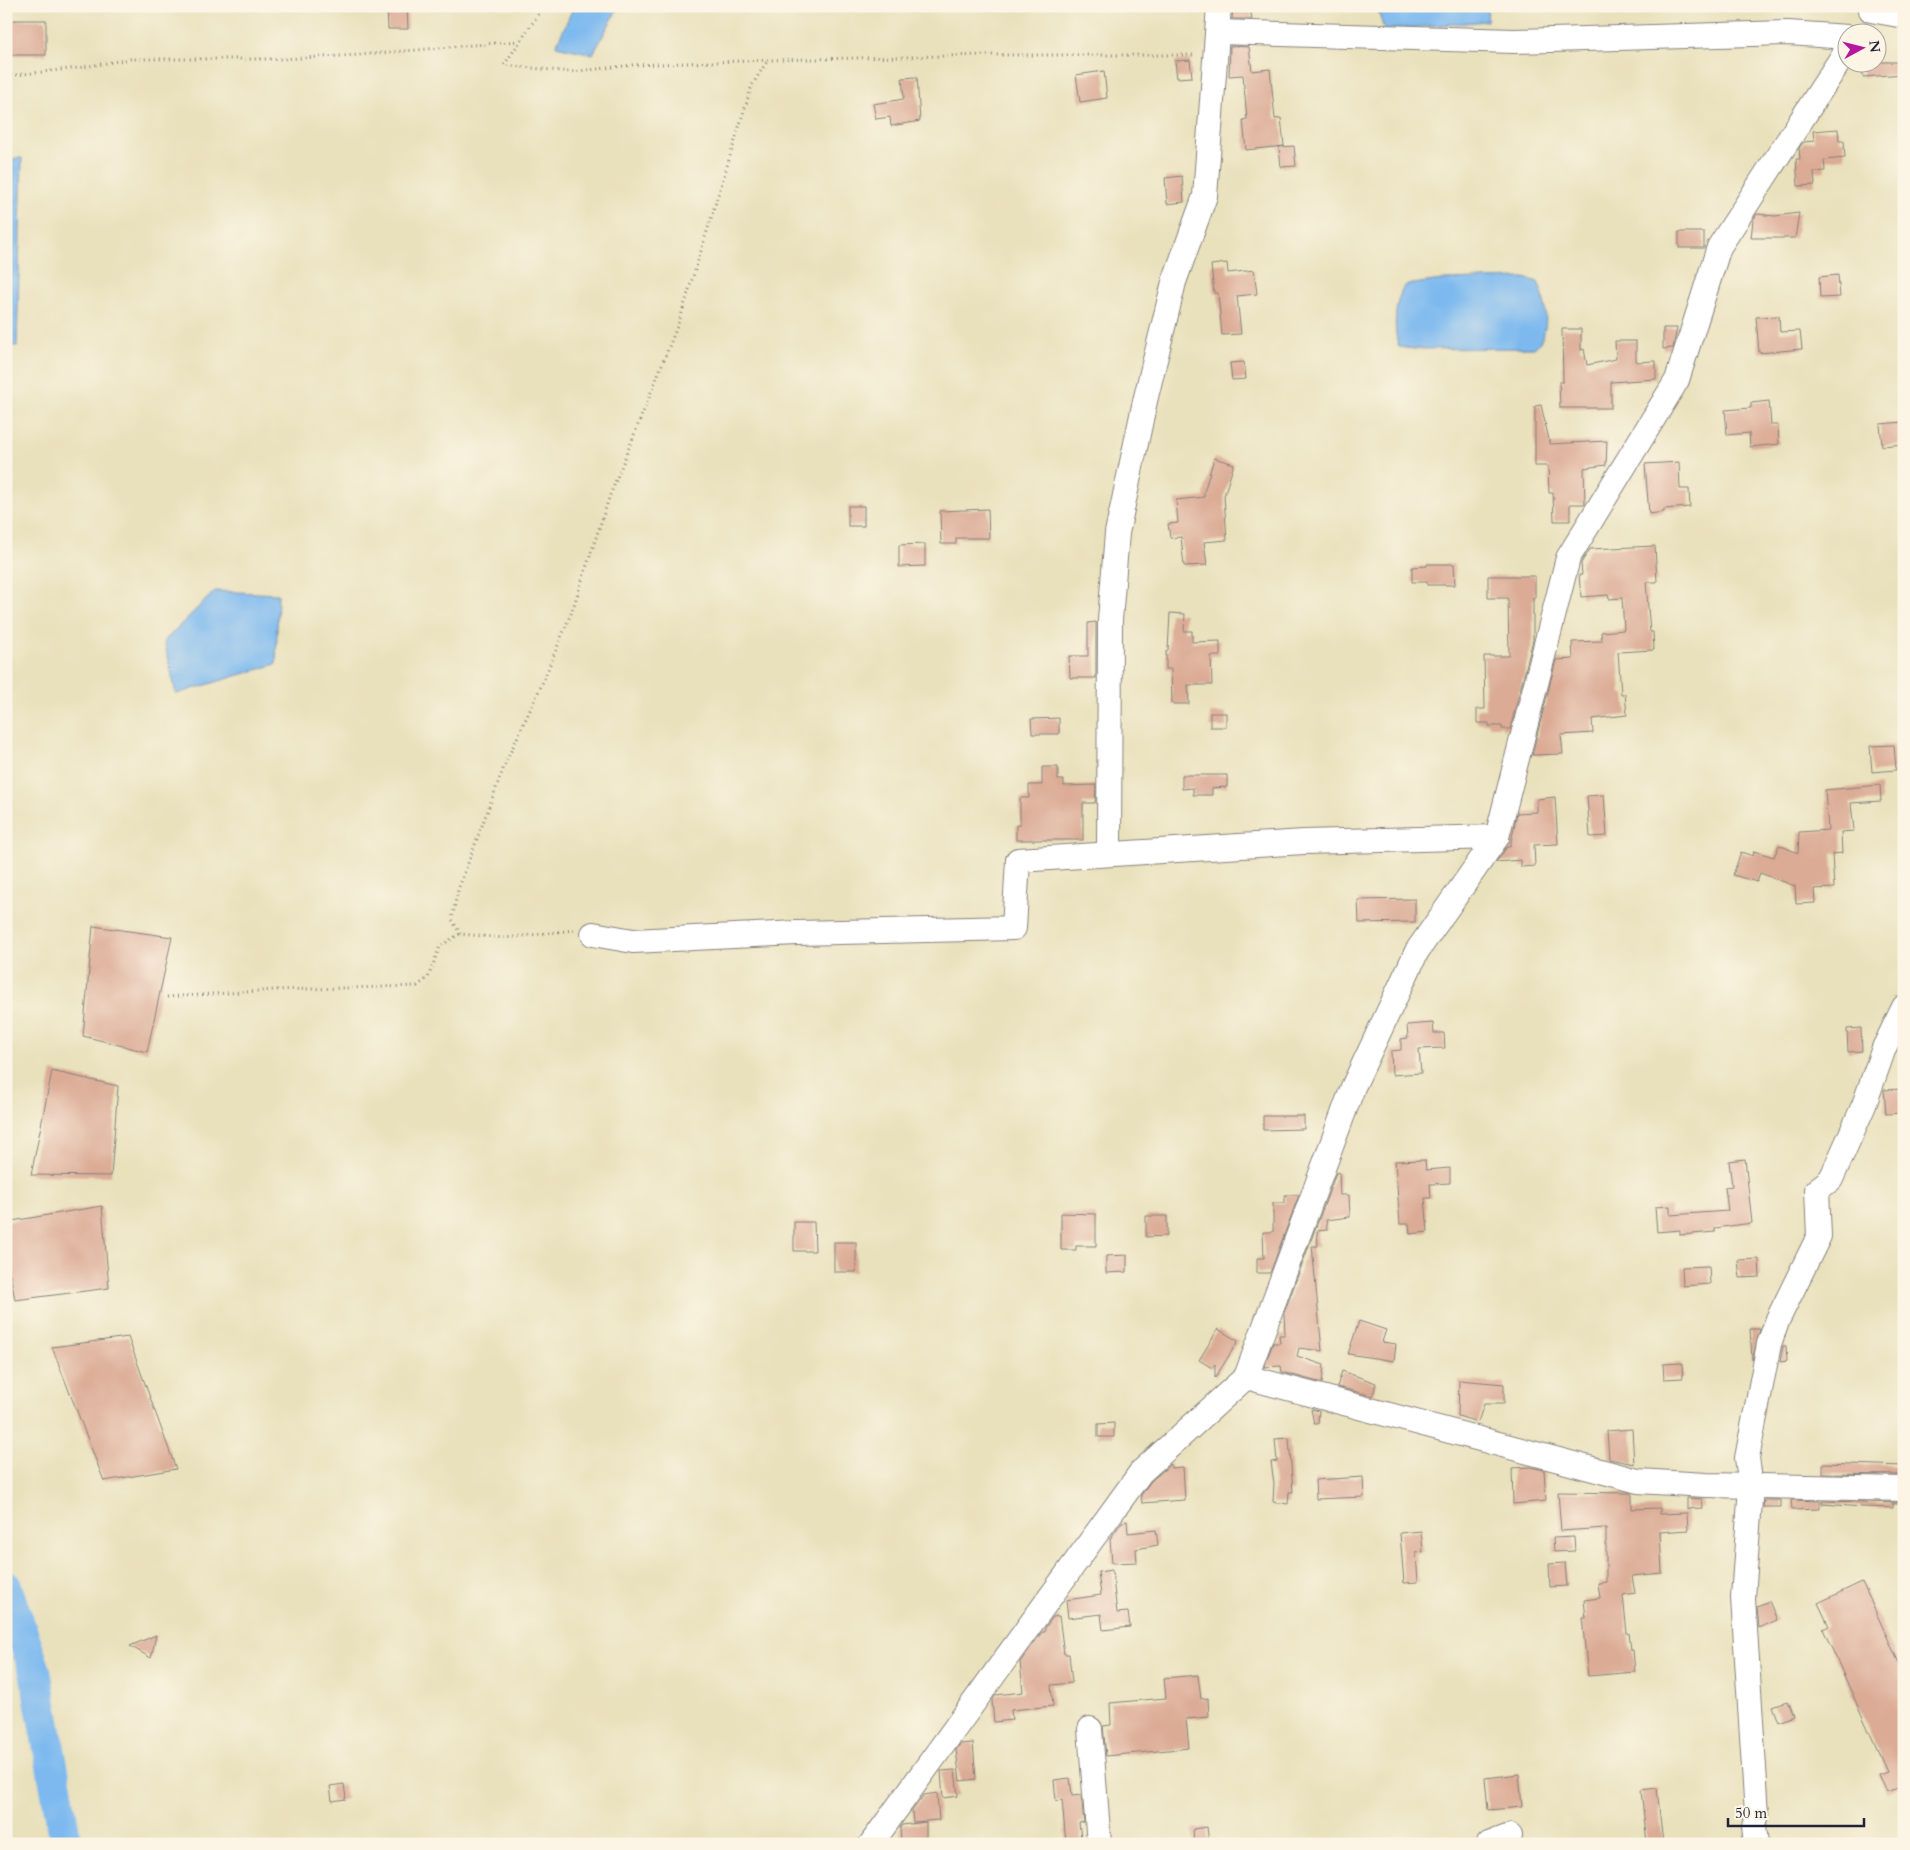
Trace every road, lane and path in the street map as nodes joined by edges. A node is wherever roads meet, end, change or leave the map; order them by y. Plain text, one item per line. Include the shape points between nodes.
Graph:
1 (544, 6) edge
2 (1219, 6) edge
3 (1872, 8) edge
4 (1904, 16) edge
5 (1863, 22) edge
6 (1838, 37) edge
7 (520, 41) junction
8 (1217, 43) junction
9 (768, 60) junction
10 (1838, 64) edge
11 (6, 76) edge
12 (1497, 837) junction
13 (1109, 853) junction
14 (460, 934) junction
15 (593, 934) joint
16 (167, 997) dead end
17 (1904, 1007) edge
18 (1246, 1377) junction
19 (1751, 1486) junction
20 (1904, 1489) edge
21 (1090, 1729) dead end
22 (871, 1844) edge
23 (1099, 1844) edge
24 (1756, 1844) edge

1 - 7 path
2 - 8 street
3 - 4 street
3 - 5 street
6 - 8 street via 1788,33 1514,41
7 - 9 path via 504,65 570,72 633,64
7 - 11 path via 281,59 130,59
8 - 9 path via 988,55
8 - 13 street via 1205,196 1174,282 1117,533 1110,620
9 - 14 path via 752,85 680,319 609,498 572,611 505,764 458,890 452,919
10 - 12 street via 1719,248 1677,380 1568,558
12 - 13 street via 1366,839
12 - 18 street via 1417,950 1353,1087
13 - 15 street via 1018,860 1014,928 797,933 633,942
14 - 15 path via 505,938 577,930
14 - 16 path via 440,946 428,978 417,986
17 - 19 street via 1831,1179 1816,1190 1819,1236 1769,1344 1747,1458
18 - 19 street via 1638,1481
18 - 22 street via 1140,1472
19 - 20 street
19 - 24 street via 1743,1598 1757,1814 1754,1826
21 - 23 street

